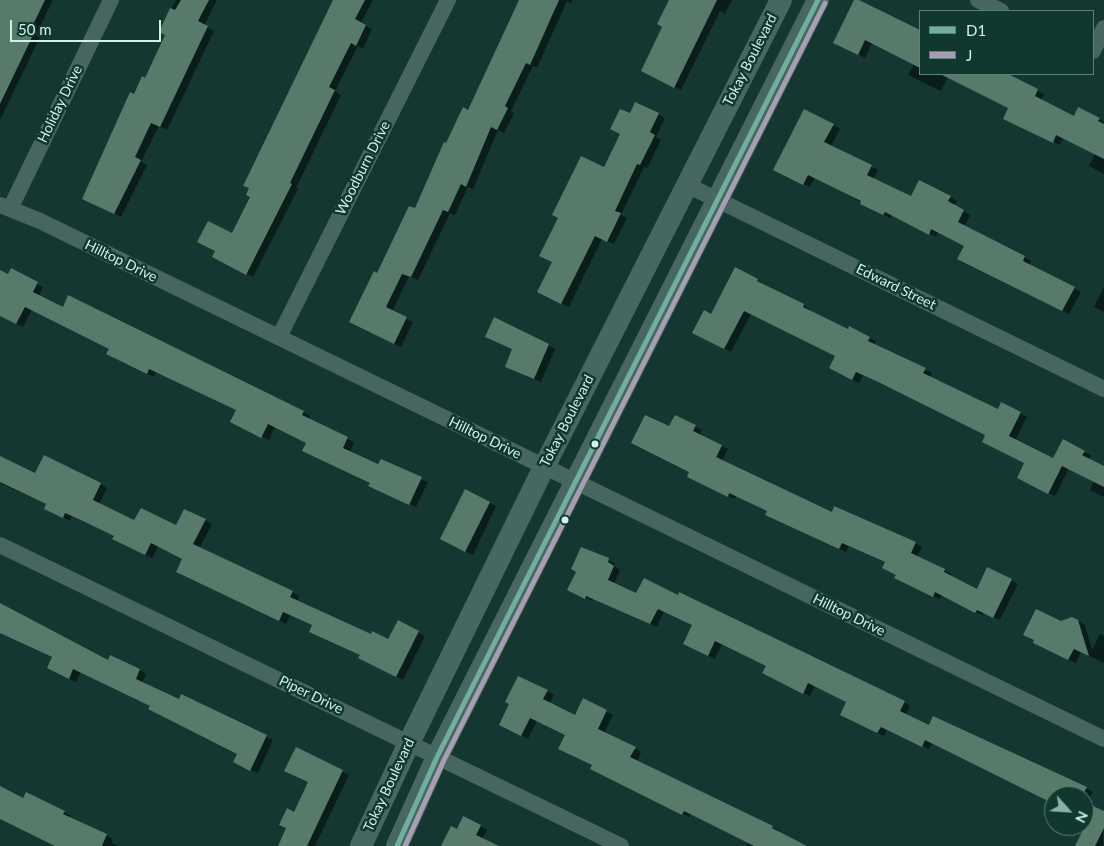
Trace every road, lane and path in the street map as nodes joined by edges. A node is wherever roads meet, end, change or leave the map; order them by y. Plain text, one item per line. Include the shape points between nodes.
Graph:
1 (111, 0) edge
2 (448, 0) edge
3 (780, 0) edge
4 (818, 0) edge
5 (978, 0) edge
6 (999, 10) edge
7 (1104, 28) edge
8 (1094, 49) edge
9 (687, 185) junction
10 (717, 199) junction
11 (5, 207) edge
12 (279, 337) junction
13 (1104, 389) edge
14 (544, 467) junction
15 (577, 482) junction
16 (0, 545) edge
17 (1104, 739) edge
18 (409, 743) junction
19 (437, 757) junction
20 (361, 846) edge
21 (397, 846) edge
22 (621, 846) edge

1 - 11 street, Holiday Drive
2 - 12 street, Woodburn Drive
3 - 9 street, Tokay Boulevard
4 - 10 street
5 - 6 street
7 - 8 street
9 - 10 street, Edward Street
9 - 14 street, Tokay Boulevard
10 - 13 street, Edward Street
10 - 15 street
11 - 12 street, Hilltop Drive
12 - 14 street, Hilltop Drive
14 - 15 street, Hilltop Drive
14 - 18 street, Tokay Boulevard
15 - 17 street, Hilltop Drive
15 - 19 street
16 - 18 street, Piper Drive
18 - 19 street, Piper Drive
18 - 20 street, Tokay Boulevard
19 - 21 street
19 - 22 street, Piper Drive

